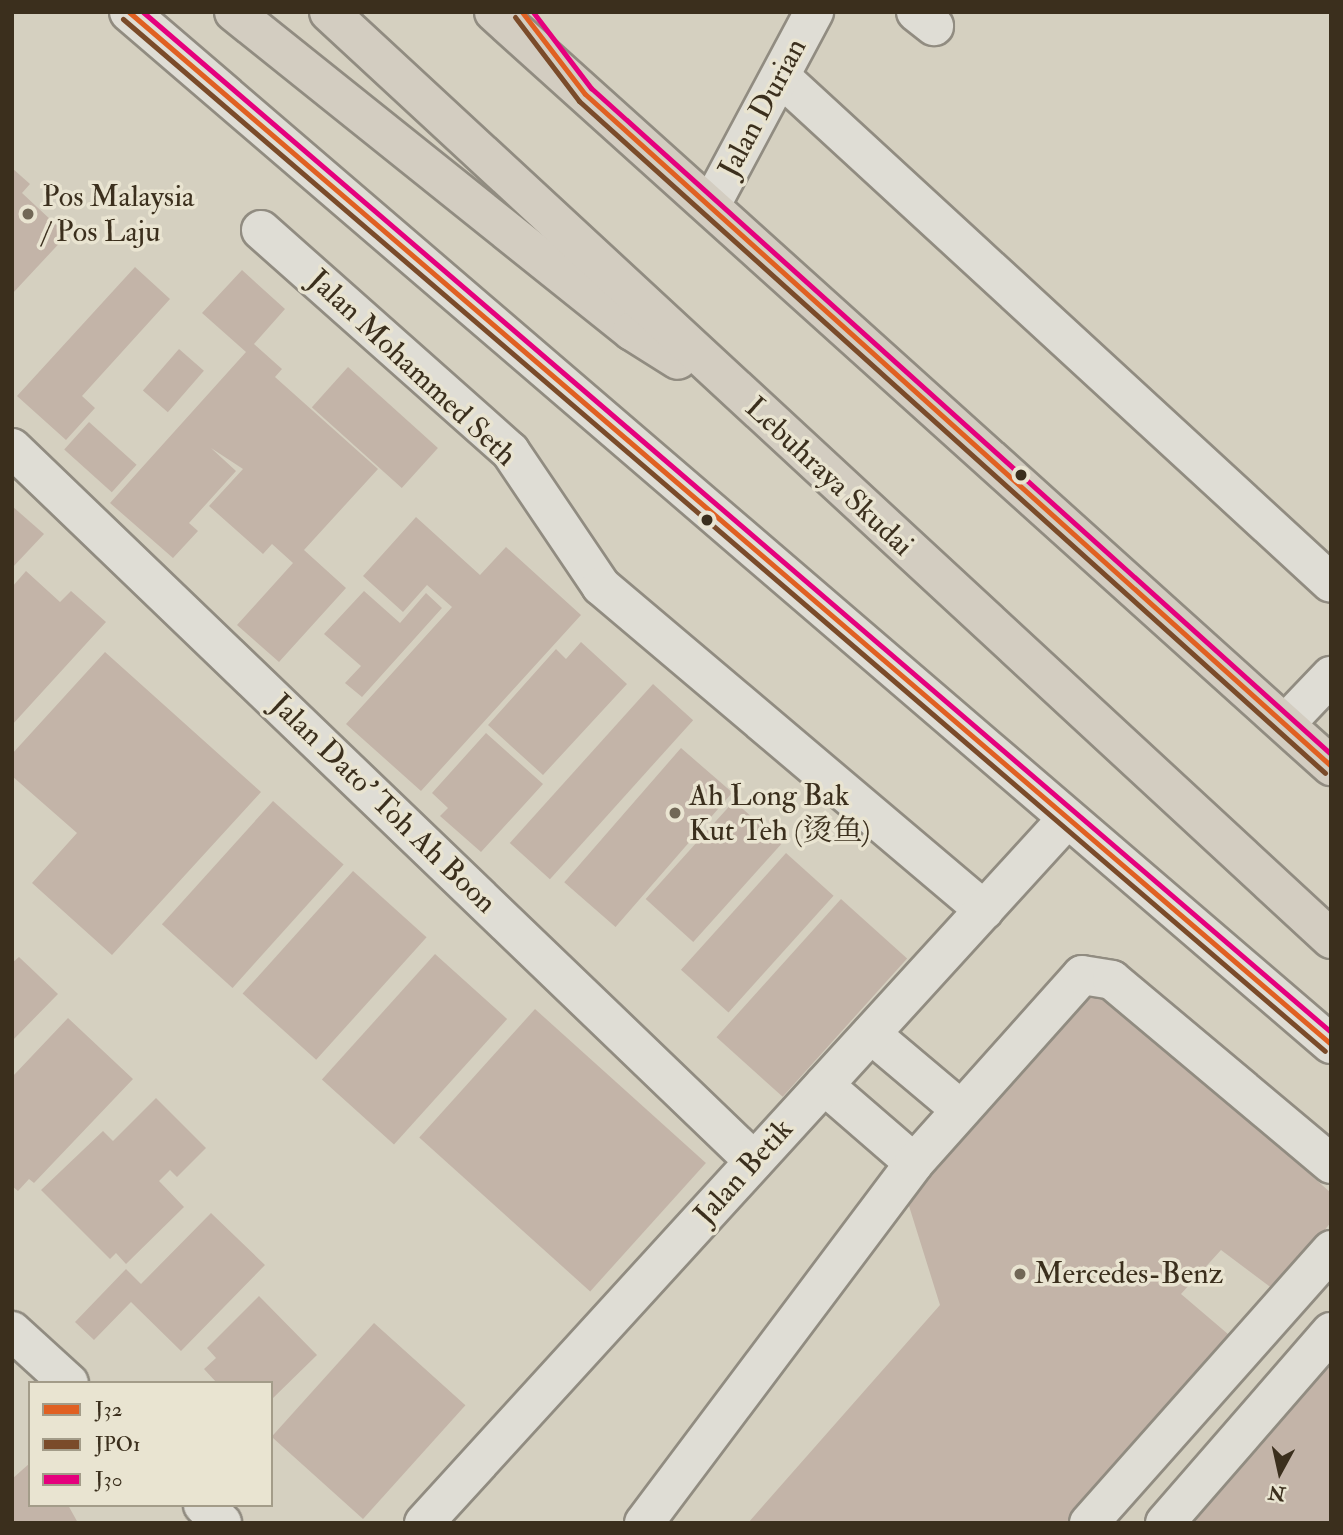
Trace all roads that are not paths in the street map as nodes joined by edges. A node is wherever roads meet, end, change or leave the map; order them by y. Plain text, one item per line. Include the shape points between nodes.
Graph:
1 (129, 12) edge
2 (234, 12) edge
3 (329, 12) edge
4 (494, 12) edge
5 (522, 12) edge
6 (814, 12) edge
7 (781, 77) junction
8 (585, 94) junction
9 (712, 204) junction
10 (261, 230) dead end
11 (746, 401) junction
12 (12, 448) edge
13 (1331, 583) edge
14 (1331, 676) edge
15 (1287, 722) junction
16 (1331, 766) edge
17 (1065, 821) junction
18 (984, 910) junction
19 (1331, 939) edge
20 (871, 1034) junction
21 (1331, 1044) edge
22 (824, 1085) junction
23 (960, 1109) junction
24 (754, 1161) junction
25 (914, 1163) junction
26 (1331, 1164) edge
27 (1331, 1250) edge
28 (12, 1331) edge
29 (1331, 1332) edge
30 (67, 1381) edge
31 (205, 1507) edge
32 (222, 1523) edge
33 (424, 1523) edge
34 (644, 1523) edge
35 (1088, 1523) edge
36 (1165, 1523) edge

1 - 17 street
2 - 11 highway via 632,331
3 - 11 highway, Lebuhraya Skudai
4 - 8 highway
5 - 8 highway
6 - 7 street, Jalan Durian
7 - 9 street, Jalan Durian
7 - 13 street
8 - 9 highway
9 - 15 highway
10 - 18 street, Jalan Mohammed Seth via 510,451 601,586
11 - 19 highway, Lebuhraya Skudai
12 - 24 street, Jalan Dato' Toh Ah Boon
14 - 15 street
15 - 16 highway
17 - 18 street, Jalan Betik
17 - 21 street
18 - 20 street, Jalan Betik
20 - 22 street, Jalan Betik
20 - 23 street
22 - 24 street, Jalan Betik
22 - 25 street
23 - 25 street
23 - 26 street via 1069,984 1098,973
24 - 33 street, Jalan Betik
25 - 34 street
27 - 35 street
28 - 30 street
29 - 36 street
31 - 32 street

